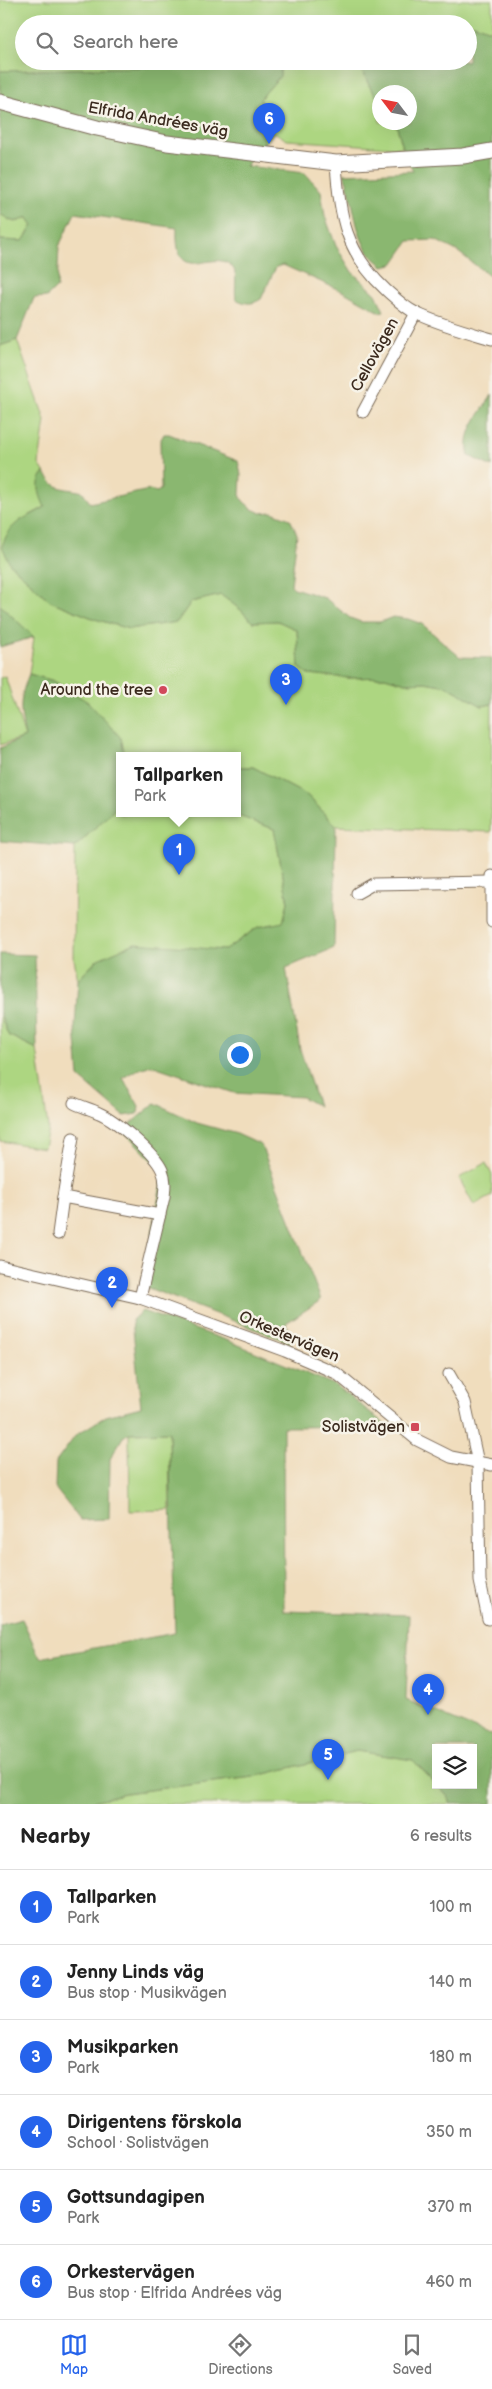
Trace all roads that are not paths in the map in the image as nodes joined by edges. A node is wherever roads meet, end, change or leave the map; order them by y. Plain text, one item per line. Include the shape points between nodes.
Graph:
1 (0, 102) edge
2 (492, 151) edge
3 (336, 163) junction
4 (416, 313) junction
5 (492, 339) edge
6 (363, 412) dead end
7 (491, 879) edge
8 (357, 893) dead end
9 (492, 922) edge
10 (74, 1103) dead end
11 (73, 1138) dead end
12 (63, 1197) junction
13 (160, 1216) junction
14 (58, 1234) dead end
15 (0, 1266) edge
16 (140, 1298) junction
17 (449, 1374) dead end
18 (478, 1463) junction
19 (492, 1465) edge
20 (488, 1619) dead end

1 - 3 street, Elfrida Andrées väg via 97,128 167,142
2 - 3 street, Elfrida Andrées väg via 463,156
3 - 4 street via 341,217 352,247 368,273
4 - 5 street
4 - 6 street, Cellovägen
7 - 8 street via 373,884
7 - 9 street
10 - 13 street via 100,1113 124,1130 159,1165 165,1185
11 - 12 street
12 - 13 street
12 - 14 street
13 - 16 street
15 - 16 street, Orkestervägen
16 - 18 street, Orkestervägen via 227,1328 336,1373 416,1440 451,1457
17 - 18 street via 465,1402
18 - 19 street, Orkestervägen
18 - 20 street via 480,1581

